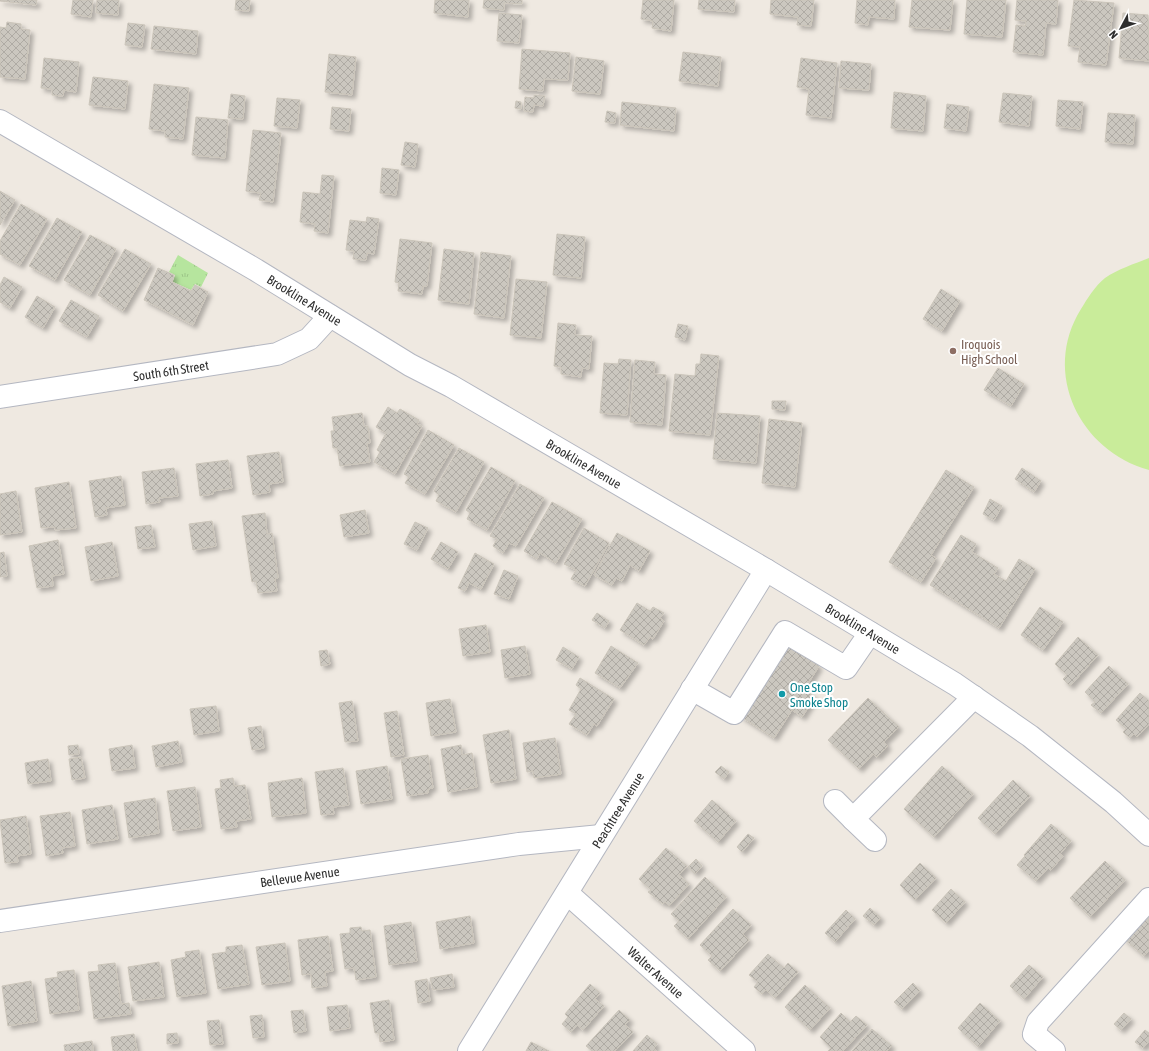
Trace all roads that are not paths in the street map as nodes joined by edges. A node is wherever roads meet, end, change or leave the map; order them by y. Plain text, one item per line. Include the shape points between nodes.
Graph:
1 (0, 121) edge
2 (330, 316) junction
3 (0, 397) edge
4 (766, 570) junction
5 (870, 633) junction
6 (692, 689) junction
7 (974, 697) junction
8 (835, 801) dead end
9 (853, 819) junction
10 (1149, 835) edge
11 (601, 836) junction
12 (875, 840) dead end
13 (567, 893) junction
14 (1149, 899) edge
15 (0, 921) edge
16 (469, 1051) edge
17 (744, 1051) edge
18 (1054, 1051) edge

1 - 2 street, Brookline Avenue
2 - 3 street, South 6th Street via 309,339 277,354
2 - 4 street, Brookline Avenue via 410,365 452,386
4 - 5 street, Brookline Avenue
4 - 6 street, Peachtree Avenue
5 - 6 street via 846,668 785,632 734,713
5 - 7 street, Brookline Avenue
6 - 11 street, Peachtree Avenue
7 - 9 street
7 - 10 street, Brookline Avenue via 1030,736
8 - 9 street
9 - 12 street
11 - 13 street, Peachtree Avenue
11 - 15 street, Bellevue Avenue via 512,845
13 - 16 street, Peachtree Avenue
13 - 17 street, Walter Avenue
14 - 18 street via 1038,1022 1034,1034

